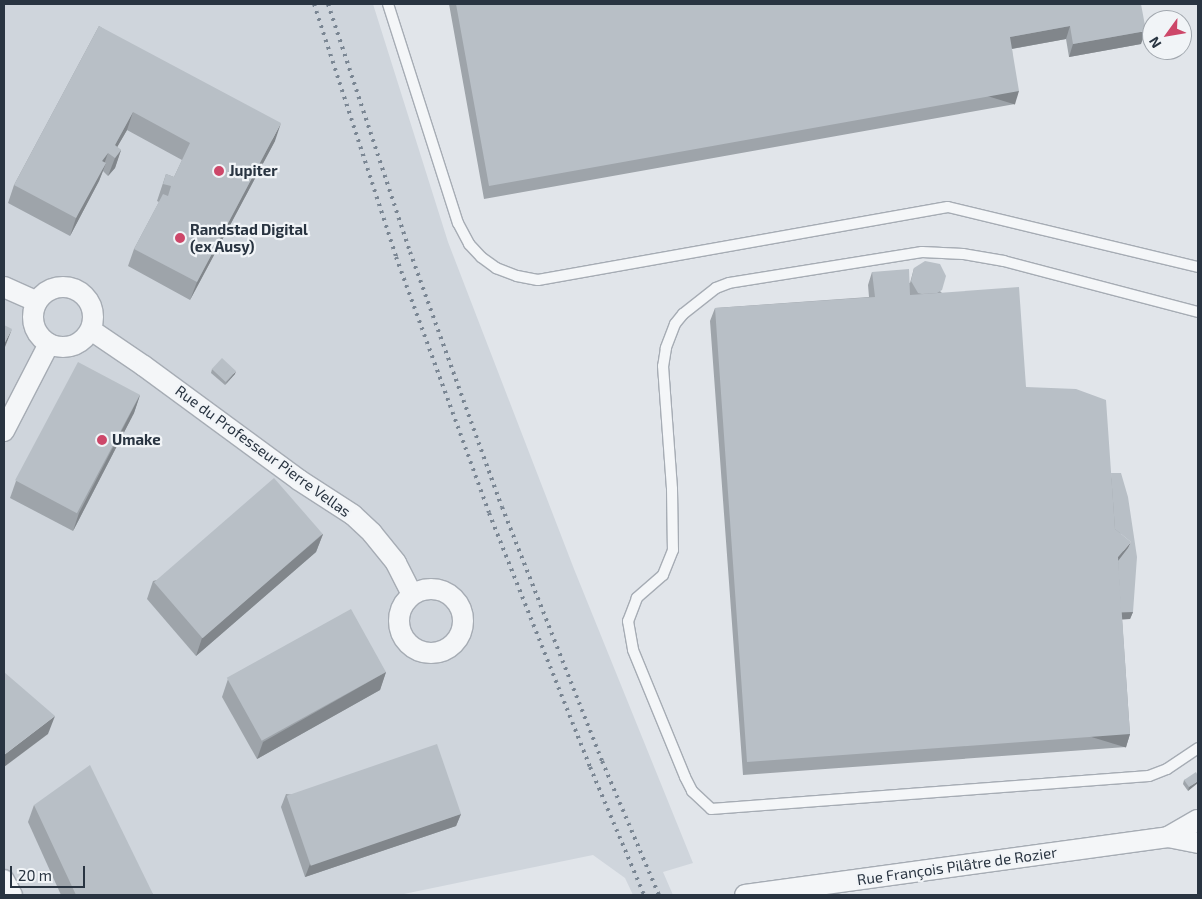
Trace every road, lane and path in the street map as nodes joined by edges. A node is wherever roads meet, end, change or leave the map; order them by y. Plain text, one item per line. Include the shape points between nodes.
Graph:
1 (388, 4) edge
2 (1198, 267) edge
3 (4, 287) edge
4 (37, 302) junction
5 (1198, 312) edge
6 (91, 330) junction
7 (48, 344) junction
8 (4, 431) edge
9 (412, 594) dead end
10 (1198, 748) edge
11 (1198, 820) edge
12 (1168, 836) junction
13 (1198, 843) edge
14 (4, 880) edge
15 (12, 895) edge
16 (745, 895) edge

1 - 2 lane via 458,223 469,244 481,257 496,268 517,276 538,280 948,207
3 - 4 street
4 - 6 street via 44,294 57,288 78,291 91,306 94,321
4 - 7 street via 35,326
5 - 10 lane via 1004,261 922,252 729,283 716,288 683,314 666,348 663,366 673,550 663,575 637,598 628,621 633,650 685,777 692,791 711,809 1149,776 1167,770
6 - 7 street via 74,346 61,348
6 - 9 street, Rue du Professeur Pierre Vellas via 299,480 353,515 396,563
7 - 8 street
11 - 12 street, Rue François Pilâtre de Rozier
12 - 13 street, Rue François Pilâtre de Rozier
12 - 16 street, Rue François Pilâtre de Rozier
14 - 15 street

